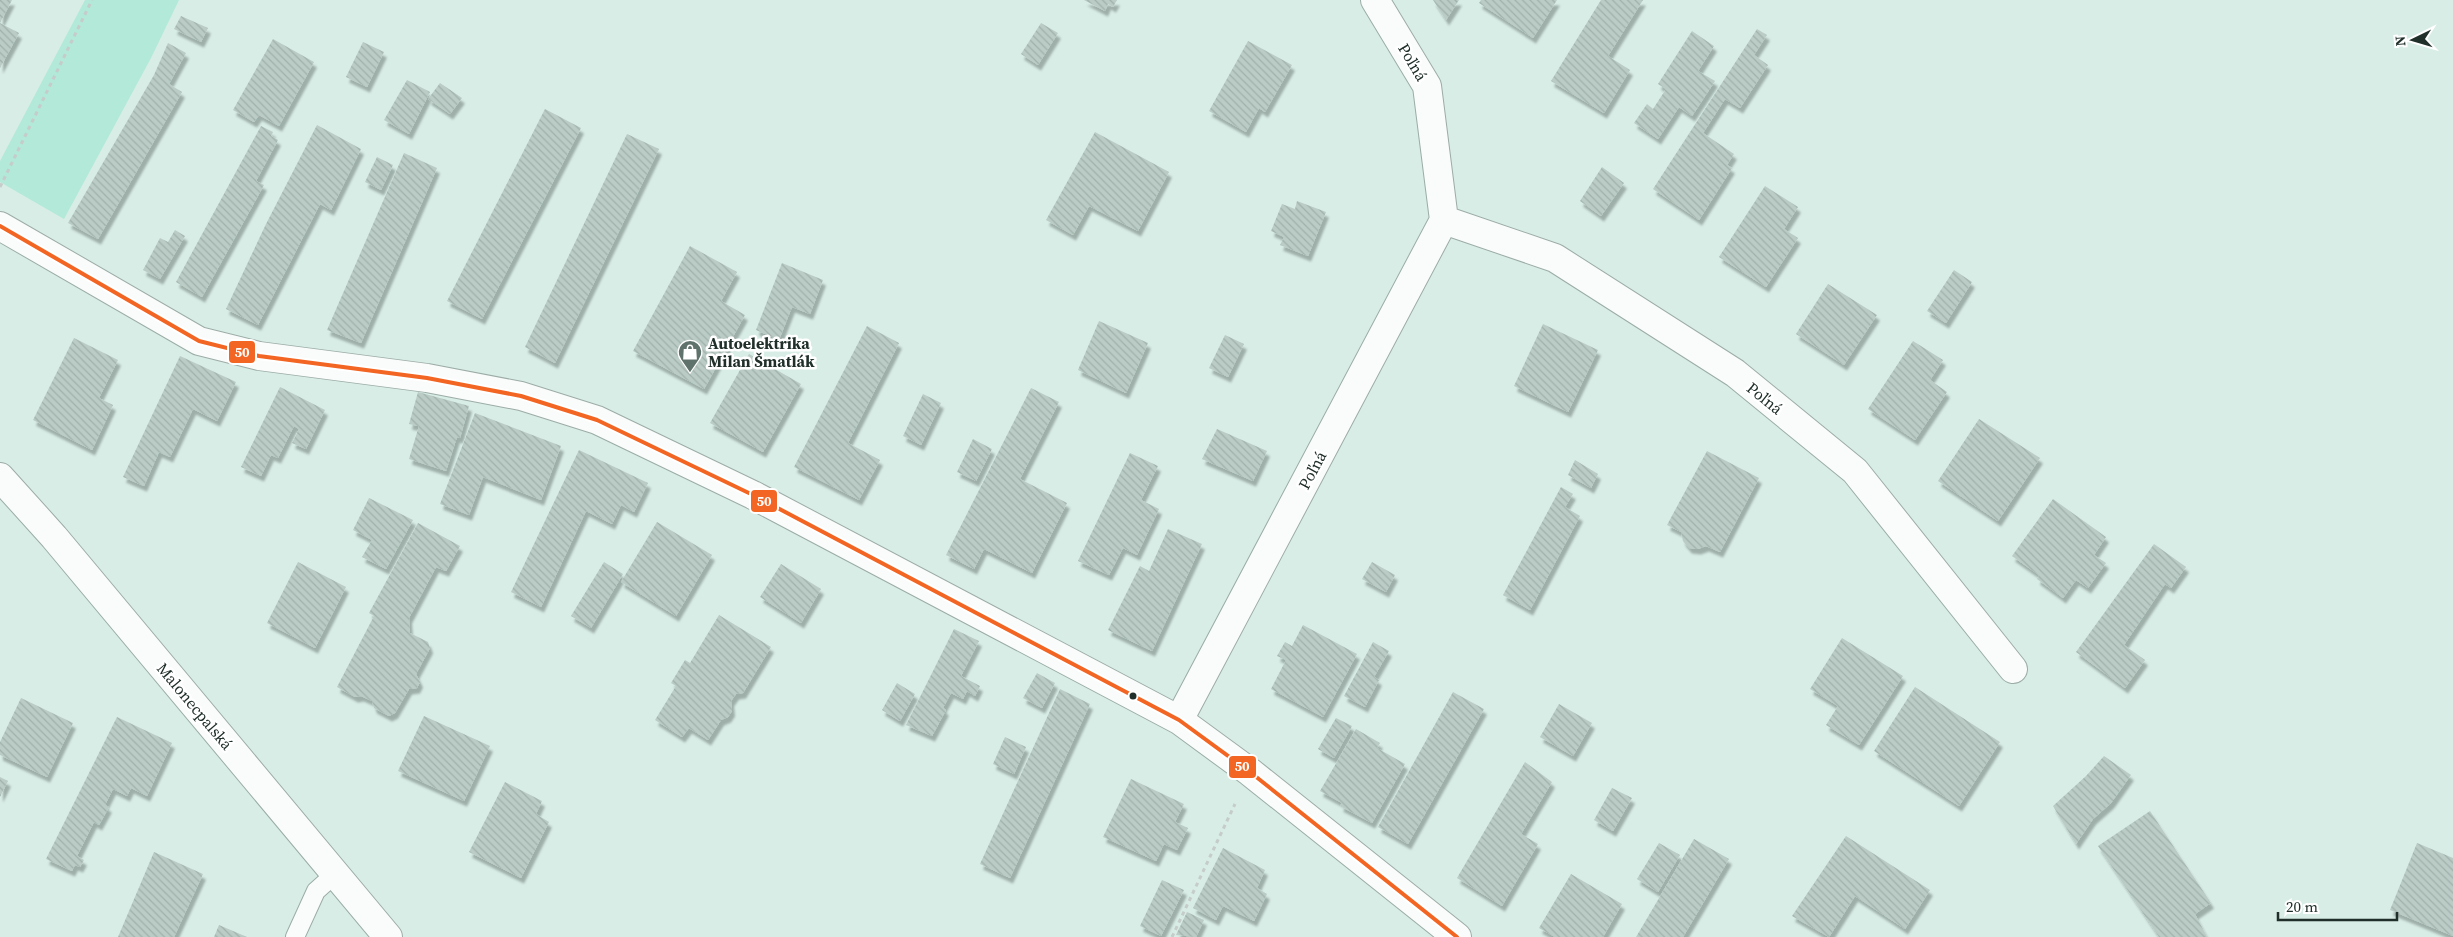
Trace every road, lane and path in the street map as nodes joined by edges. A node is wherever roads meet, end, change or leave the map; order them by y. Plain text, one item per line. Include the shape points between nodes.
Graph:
1 (92, 0) edge
2 (1375, 0) edge
3 (0, 187) edge
4 (1444, 220) junction
5 (0, 226) edge
6 (0, 477) edge
7 (2013, 670) dead end
8 (1179, 720) junction
9 (1238, 798) dead end
10 (335, 874) junction
11 (295, 937) edge
12 (388, 937) edge
13 (1172, 937) edge
14 (1457, 937) edge

1 - 3 path
2 - 4 street, Poľná via 1427,86
4 - 7 street, Poľná via 1555,258 1735,373 1855,470
4 - 8 street, Poľná
5 - 8 street via 199,341 259,356 428,378 521,396 597,420 753,495
6 - 10 street, Malonecpalská via 54,537
8 - 14 street via 1250,772
9 - 13 path
10 - 11 lane via 316,891
10 - 12 street, Malonecpalská

